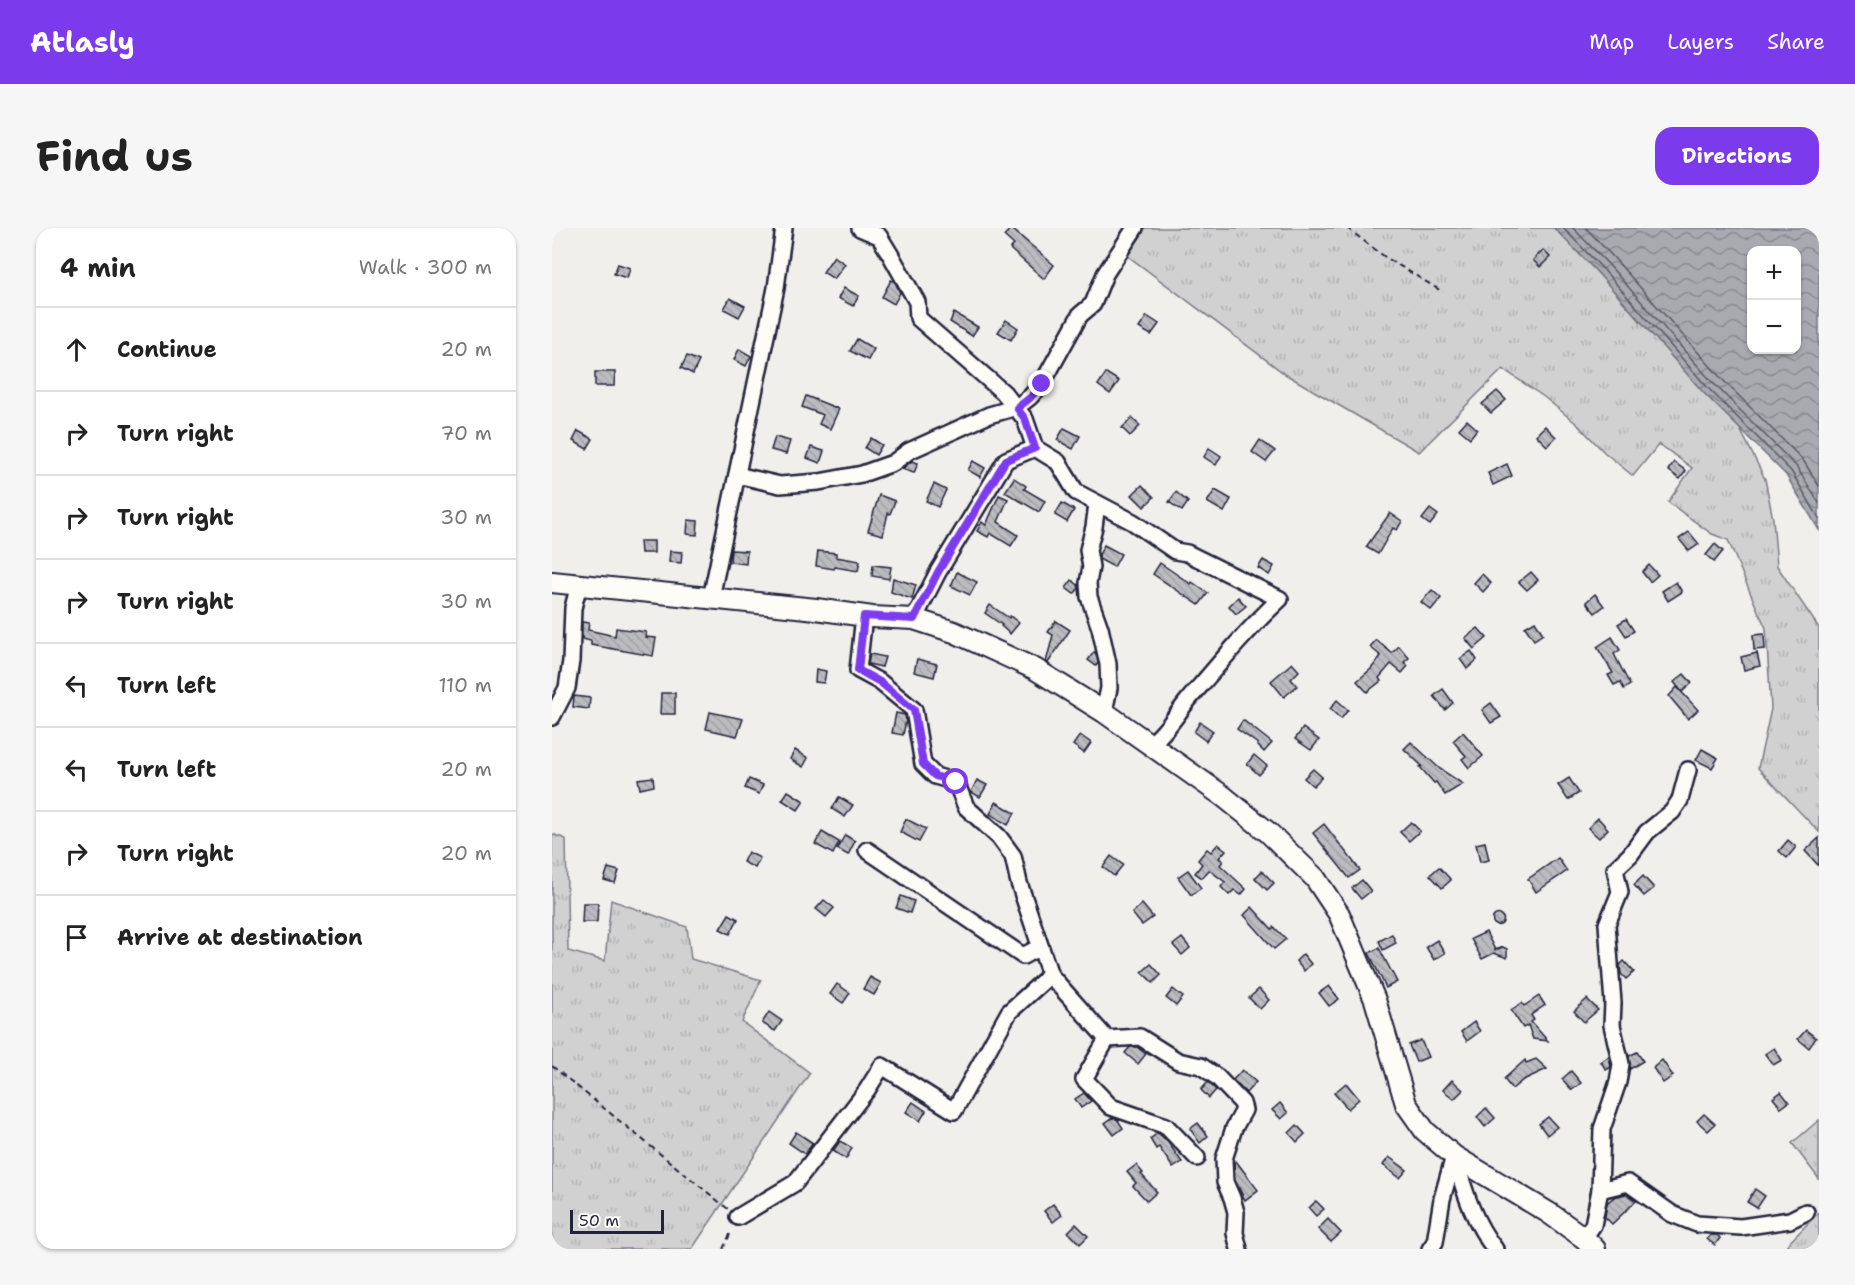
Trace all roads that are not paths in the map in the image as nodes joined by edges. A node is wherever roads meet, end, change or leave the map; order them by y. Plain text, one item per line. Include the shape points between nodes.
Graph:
1 (784, 228) edge
2 (860, 228) edge
3 (1135, 228) edge
4 (1017, 408) junction
5 (1035, 448) junction
6 (737, 475) junction
7 (1096, 504) junction
8 (552, 582) edge
9 (579, 584) junction
10 (711, 598) junction
11 (864, 616) junction
12 (914, 619) junction
13 (1104, 712) junction
14 (552, 717) edge
15 (1150, 745) junction
16 (1688, 770) dead end
17 (867, 850) dead end
18 (1040, 947) junction
19 (1050, 975) junction
20 (1107, 1040) junction
21 (1454, 1156) junction
22 (1197, 1158) dead end
23 (1600, 1190) junction
24 (1806, 1212) dead end
25 (738, 1217) road end
26 (1589, 1244) edge
27 (1239, 1249) edge
28 (1430, 1249) edge
29 (1495, 1249) edge

1 - 6 street via 776,288
2 - 4 street via 879,236 917,302 918,318
3 - 4 street via 1105,274 1094,303 1080,315 1042,384
4 - 5 street
4 - 6 street via 989,415 909,451 893,463 862,474 780,485
5 - 7 street via 1058,462 1076,492
5 - 12 street via 1006,460
6 - 10 street
7 - 13 street via 1088,550 1089,597 1108,664
7 - 15 street via 1175,550 1280,599
8 - 9 main road
9 - 10 main road
9 - 14 street via 573,608 567,688
10 - 11 main road
11 - 12 main road
11 - 18 street via 858,670 880,682 914,710 923,764 935,776 956,782 966,807 999,837 1013,856
12 - 13 main road via 954,632 1035,669
13 - 15 main road
15 - 21 main road via 1269,833 1315,878 1339,914 1370,989 1406,1104 1425,1131
16 - 23 street via 1680,800 1672,812 1647,832 1615,869 1620,892 1607,924 1612,1024 1621,1064 1602,1129
17 - 18 street via 1023,956
18 - 19 street
19 - 20 street
19 - 25 street via 1009,1012 954,1111 882,1066 795,1183
20 - 22 street via 1083,1079 1112,1107 1166,1126
20 - 27 street via 1140,1037 1178,1060 1201,1066 1242,1103 1244,1110 1224,1159 1225,1182 1236,1212
21 - 26 main road via 1549,1213
21 - 28 street via 1435,1242
21 - 29 street via 1477,1222
23 - 24 street via 1628,1183 1672,1214 1697,1224 1741,1227 1790,1220
23 - 26 street

